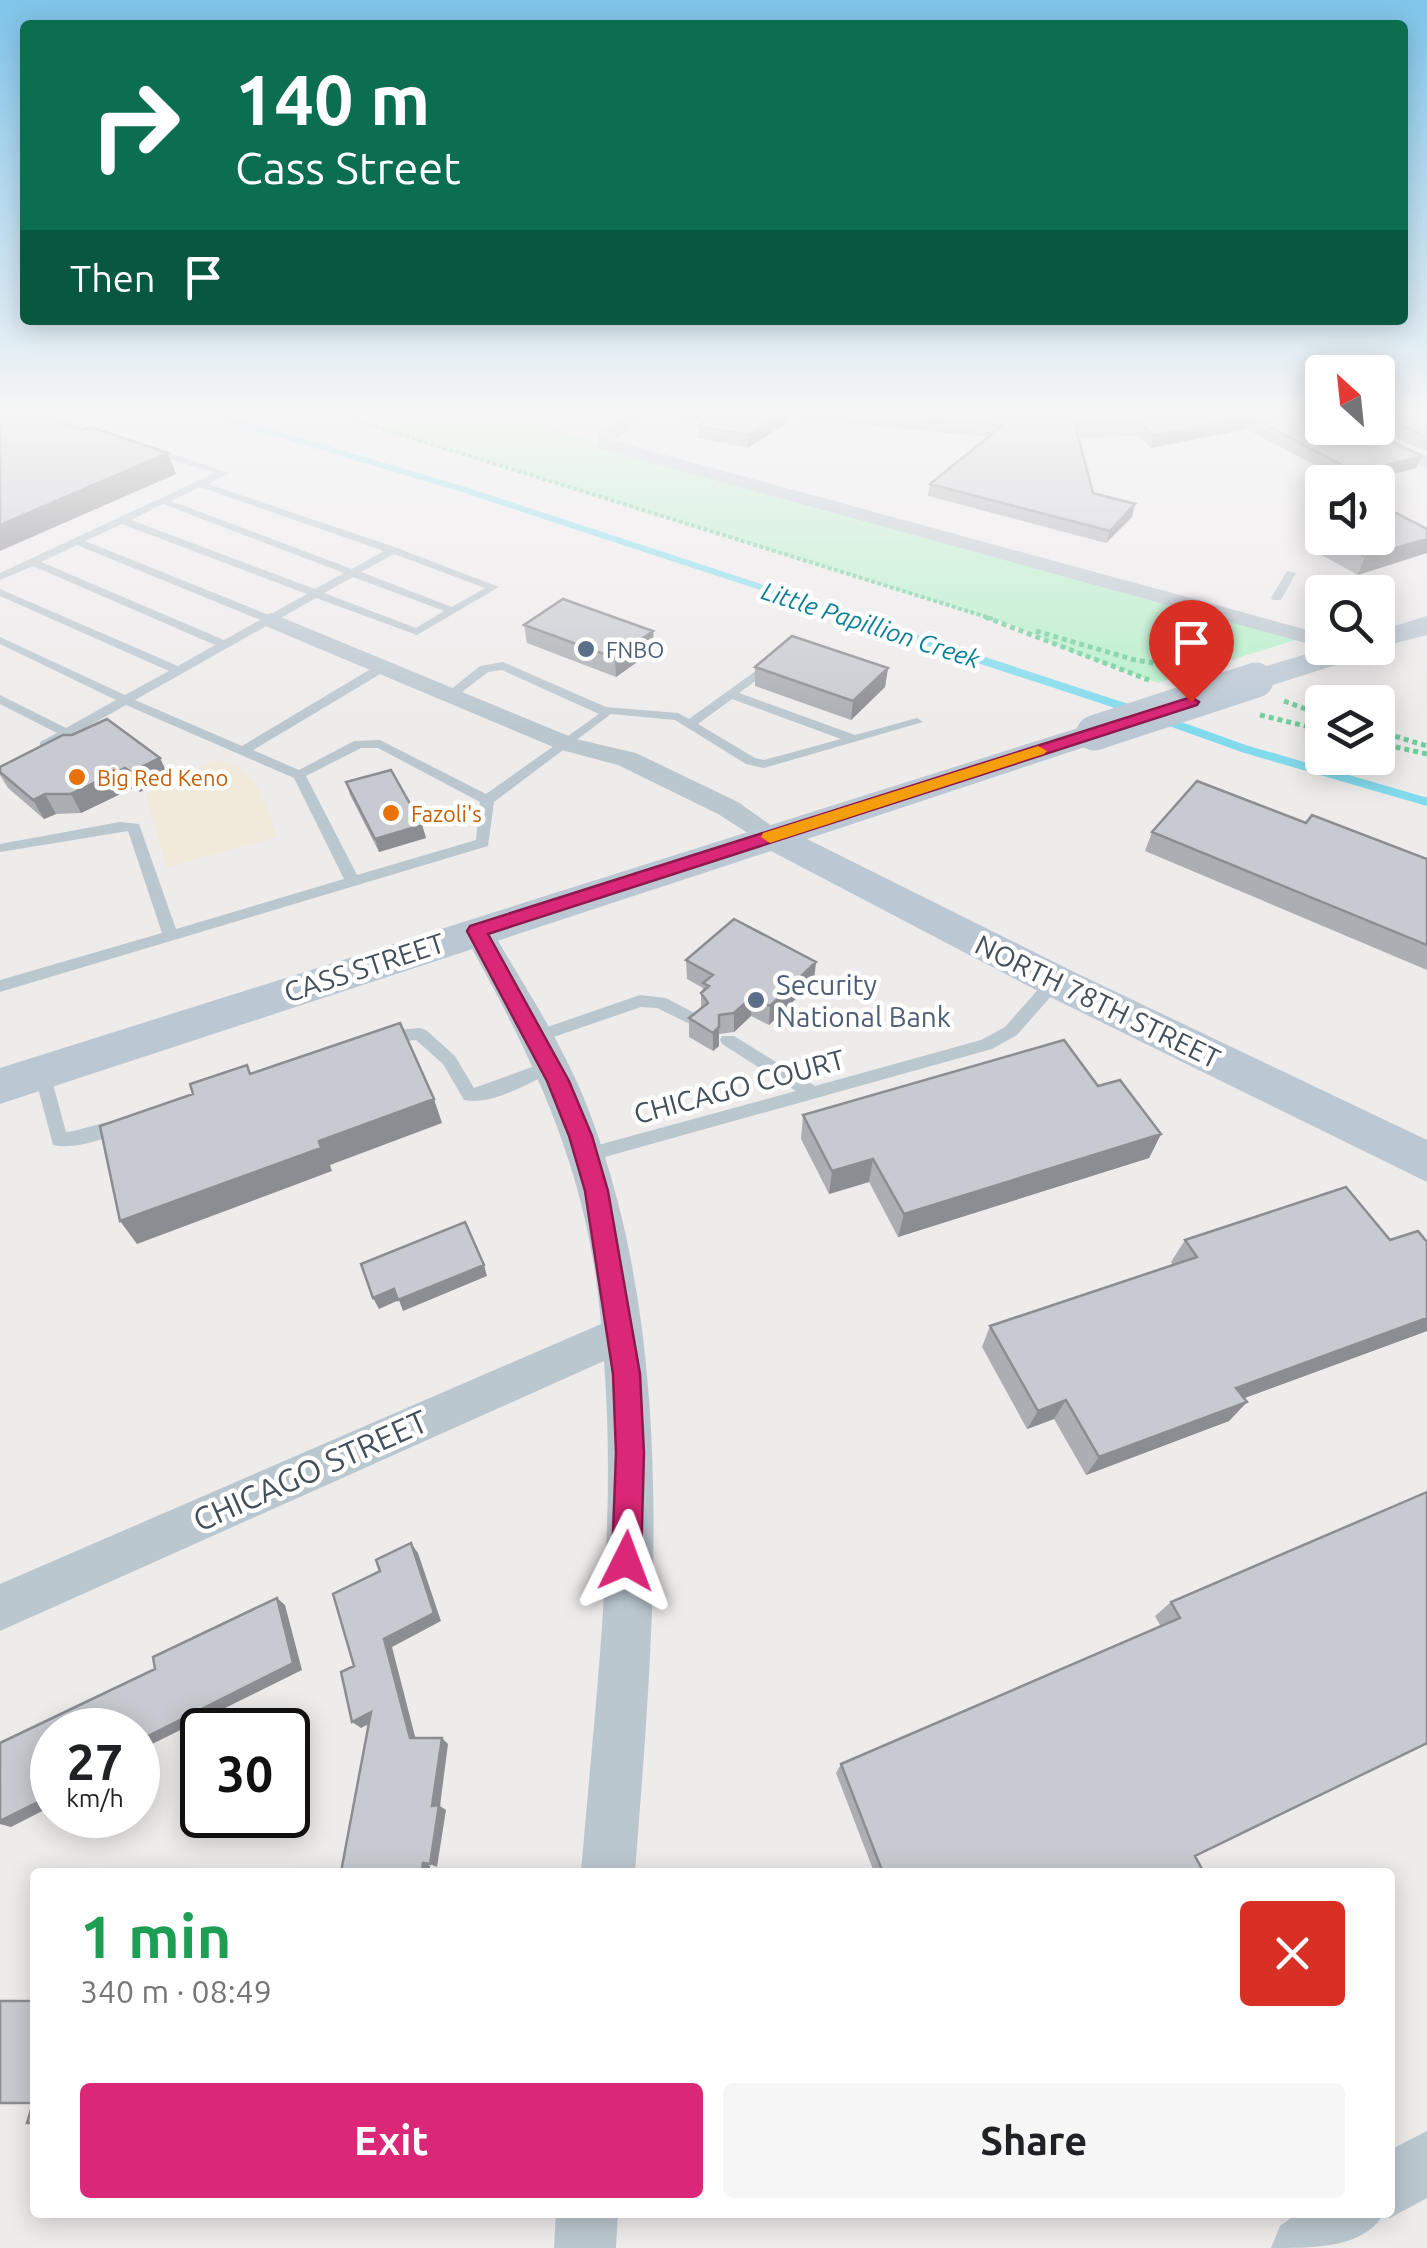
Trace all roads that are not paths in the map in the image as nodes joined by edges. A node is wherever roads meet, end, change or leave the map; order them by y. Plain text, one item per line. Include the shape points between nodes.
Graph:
1 (131, 516) edge
2 (203, 516) edge
3 (293, 516) edge
4 (866, 516) edge
5 (122, 520) junction
6 (76, 542) junction
7 (393, 550) junction
8 (33, 562) junction
9 (0, 564) edge
10 (16, 570) junction
11 (355, 572) junction
12 (1291, 573) dead end
13 (0, 577) edge
14 (0, 592) edge
15 (316, 594) junction
16 (1277, 598) dead end
17 (453, 611) junction
18 (271, 620) junction
19 (1427, 624) edge
20 (1395, 635) edge
21 (1305, 636) edge
22 (0, 640) edge
23 (226, 646) junction
24 (1305, 664) edge
25 (768, 666) edge
26 (383, 667) junction
27 (180, 671) junction
28 (730, 694) junction
29 (450, 695) junction
30 (0, 699) edge
31 (125, 700) junction
32 (604, 710) junction
33 (918, 722) dead end
34 (690, 724) junction
35 (66, 733) junction
36 (854, 739) junction
37 (567, 744) junction
38 (33, 751) edge
39 (243, 751) junction
40 (299, 775) junction
41 (487, 800) junction
42 (772, 836) junction
43 (4, 843) edge
44 (353, 882) junction
45 (477, 931) junction
46 (171, 936) junction
47 (1055, 981) junction
48 (0, 986) edge
49 (696, 1020) edge
50 (728, 1040) edge
51 (370, 1041) edge
52 (543, 1051) junction
53 (21, 1080) edge
54 (815, 1094) junction
55 (138, 1119) edge
56 (587, 1156) junction
57 (1427, 1162) edge
58 (621, 1336) junction
59 (0, 1608) edge
60 (608, 1868) edge
61 (1427, 2162) edge
62 (1395, 2184) edge
63 (587, 2218) edge
64 (1344, 2218) edge
65 (585, 2248) edge
66 (1302, 2248) edge

1 - 5 lane
2 - 11 lane
3 - 7 lane
4 - 21 street
5 - 6 lane
5 - 15 lane
6 - 8 lane
6 - 18 lane
7 - 11 lane
7 - 17 lane via 494,587
8 - 10 lane
8 - 23 lane
9 - 10 lane
10 - 13 lane
11 - 15 lane
11 - 17 lane
12 - 16 lane
14 - 27 lane
15 - 17 lane via 417,632
15 - 18 lane
18 - 23 lane
18 - 26 street
19 - 20 main road
22 - 31 lane
23 - 27 lane
24 - 42 main road, CASS STREET, bridge
25 - 28 lane
26 - 29 street
26 - 39 lane
27 - 31 lane
28 - 34 lane
28 - 36 lane
29 - 32 lane via 484,669 502,666
29 - 37 street
30 - 35 lane
31 - 35 lane
31 - 39 lane
32 - 34 lane
32 - 37 lane
33 - 36 lane
34 - 36 lane via 764,764
35 - 38 lane
37 - 41 lane
37 - 42 street via 592,766 680,810
39 - 40 lane
40 - 41 lane via 358,744 380,744
40 - 44 lane
41 - 44 lane via 484,843
42 - 45 main road, CASS STREET
42 - 47 main road, NORTH 78TH STREET
43 - 46 lane via 134,827
44 - 46 lane
45 - 52 street
45 - 53 main road, CASS STREET
46 - 48 lane
47 - 54 lane, CHICAGO COURT via 995,1042
47 - 57 main road, NORTH 78TH STREET
49 - 52 lane via 660,1002 640,1001
50 - 54 lane
51 - 52 lane via 420,1034 450,1060 470,1096 488,1092
52 - 56 street
53 - 55 lane via 58,1140
54 - 56 lane, CHICAGO COURT
56 - 58 street
58 - 59 street, CHICAGO STREET
58 - 60 street via 630,1484
61 - 62 street
63 - 65 street
64 - 66 street

